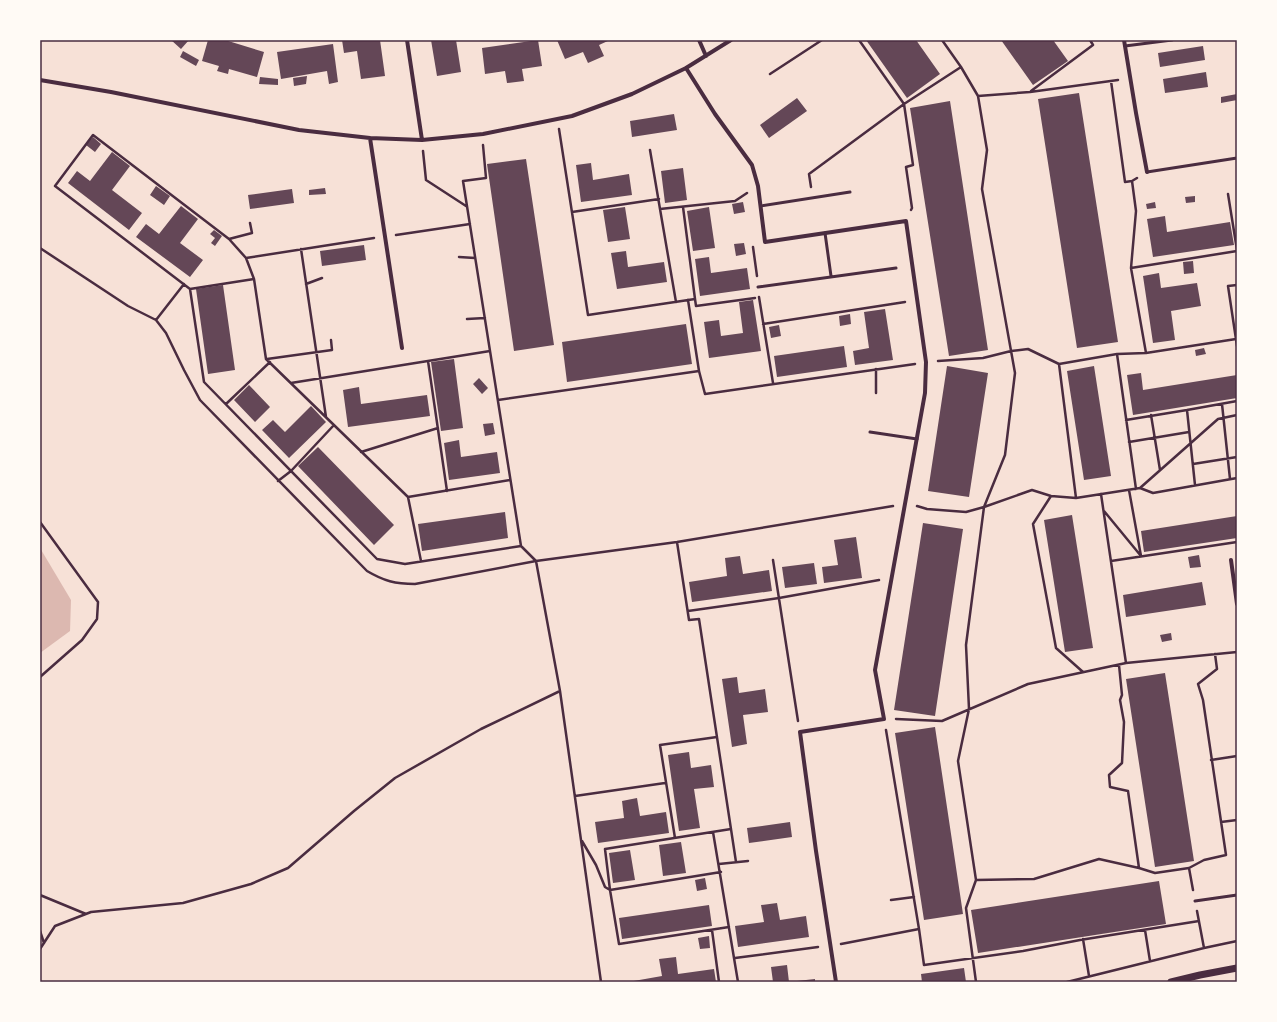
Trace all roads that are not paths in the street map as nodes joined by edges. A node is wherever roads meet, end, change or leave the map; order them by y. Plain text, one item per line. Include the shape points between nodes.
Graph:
1 (407, 40) edge
2 (699, 40) edge
3 (731, 40) edge
4 (1124, 40) edge
5 (1172, 40) edge
6 (1125, 46) junction
7 (706, 56) junction
8 (686, 68) junction
9 (40, 80) edge
10 (370, 138) junction
11 (422, 140) junction
12 (1237, 158) edge
13 (1147, 172) joint
14 (850, 192) dead end
15 (761, 206) junction
16 (825, 233) junction
17 (896, 268) dead end
18 (831, 276) junction
19 (758, 287) dead end
20 (402, 348) dead end
21 (870, 432) dead end
22 (917, 439) junction
23 (1231, 560) dead end
24 (1237, 604) edge
25 (1237, 895) edge
26 (1195, 901) road end
27 (1237, 968) edge
28 (836, 982) edge
29 (1171, 982) edge

1 - 11 street
2 - 7 street
3 - 7 street
4 - 6 street
5 - 6 lane
6 - 13 street
7 - 8 street
8 - 11 street via 632,94 572,116 483,134
8 - 15 street via 718,119 752,165
9 - 10 street via 299,130
10 - 11 street
10 - 20 street
12 - 13 lane
14 - 15 lane
15 - 16 street via 765,242
16 - 18 lane
16 - 22 street via 906,221 926,362 925,393
17 - 18 lane
18 - 19 lane
21 - 22 lane
22 - 28 street via 875,670 884,719 800,732
23 - 24 street
25 - 26 lane
27 - 29 street

